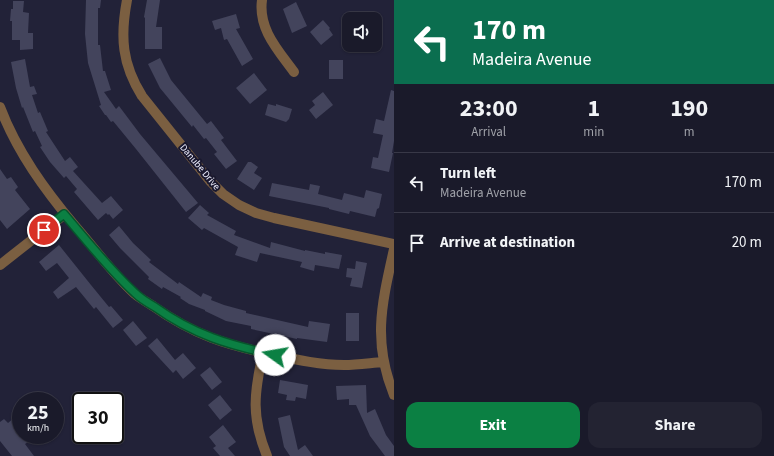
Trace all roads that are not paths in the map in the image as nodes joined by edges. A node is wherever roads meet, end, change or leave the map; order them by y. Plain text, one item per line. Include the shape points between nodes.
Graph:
1 (127, 0) edge
2 (262, 0) edge
3 (294, 72) dead end
4 (0, 107) edge
5 (64, 214) junction
6 (394, 244) edge
7 (394, 249) edge
8 (0, 265) edge
9 (263, 352) junction
10 (383, 362) junction
11 (394, 395) edge
12 (267, 456) edge

1 - 6 street, Danube Drive via 123,45 135,85 205,175 224,194 256,213
2 - 3 street via 263,20 270,40
4 - 5 street via 19,150
5 - 8 street
5 - 9 street via 136,295 194,331 232,345
7 - 10 street via 382,305 380,328
9 - 10 street via 321,364
9 - 12 street via 256,383 255,410
10 - 11 street

